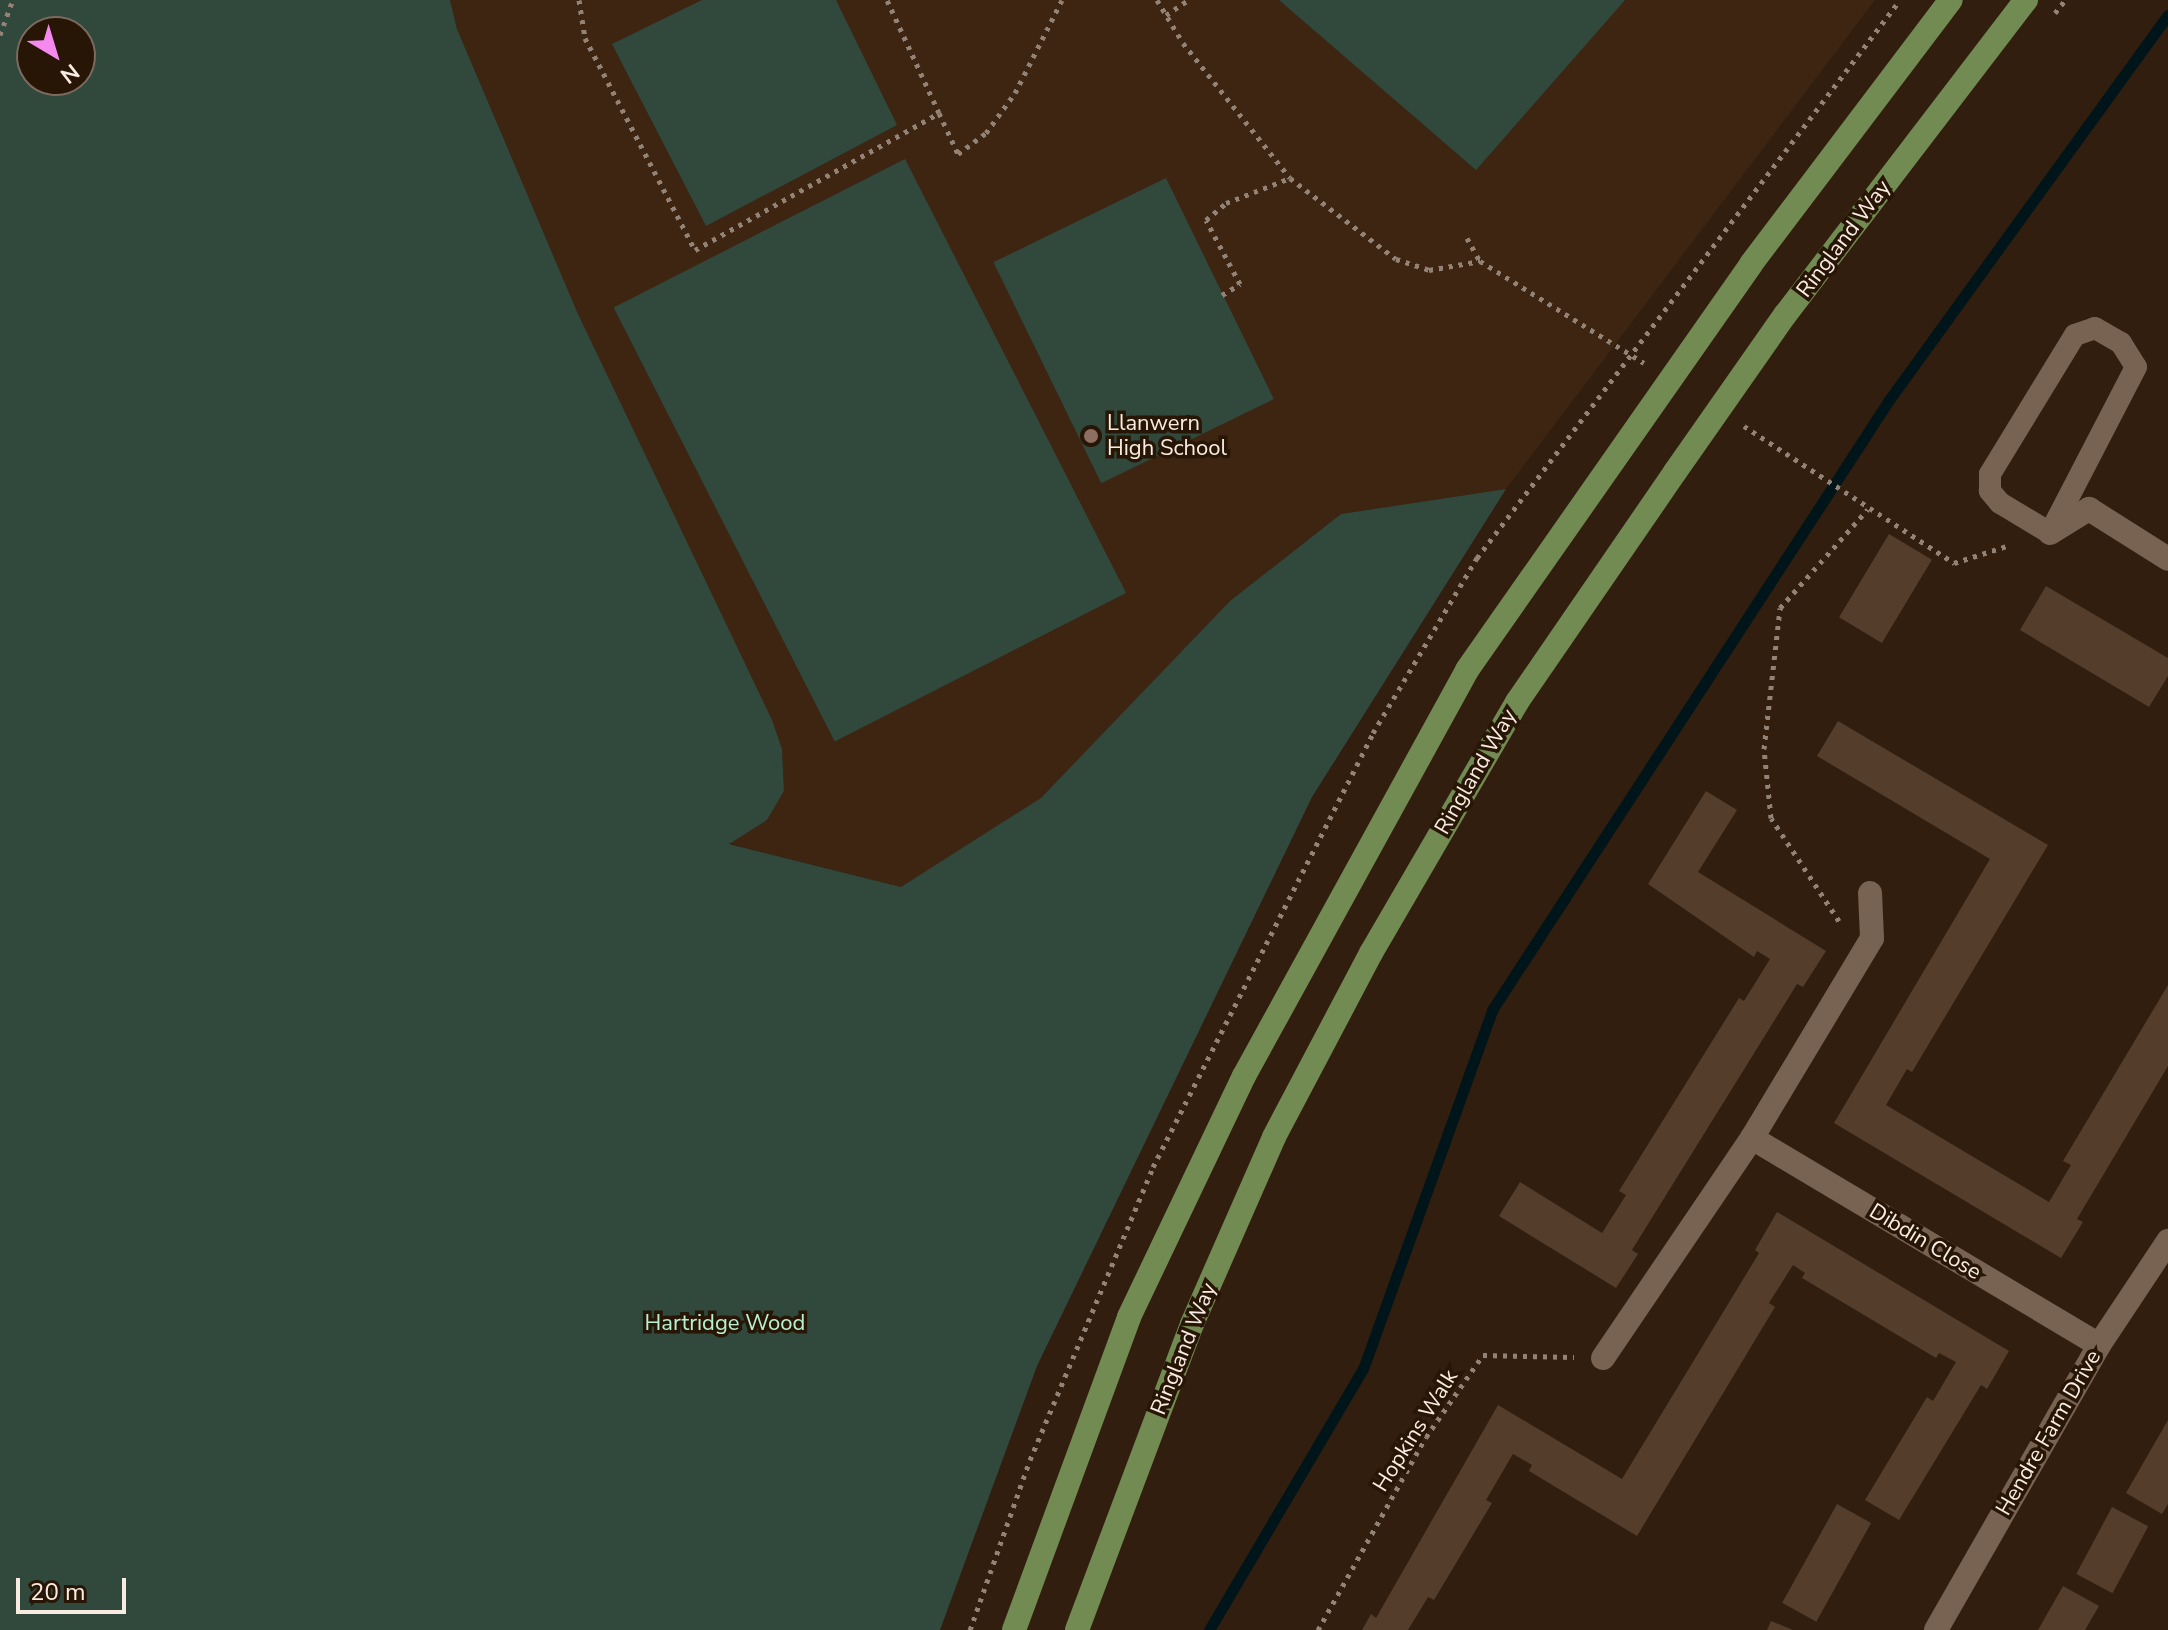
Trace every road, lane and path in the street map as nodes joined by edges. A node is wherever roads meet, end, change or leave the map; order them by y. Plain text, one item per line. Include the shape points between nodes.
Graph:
1 (13, 0) edge
2 (579, 0) edge
3 (887, 0) edge
4 (1062, 0) edge
5 (1157, 0) edge
6 (1188, 0) edge
7 (1951, 0) edge
8 (2026, 0) edge
9 (2065, 0) edge
10 (1166, 15) junction
11 (2047, 24) dead end
12 (0, 35) edge
13 (939, 113) junction
14 (1290, 178) junction
15 (1467, 238) dead end
16 (1222, 295) dead end
17 (1750, 418) dead end
18 (1741, 431) dead end
19 (1820, 474) dead end
20 (1868, 509) junction
21 (2050, 533) junction
22 (2168, 559) edge
23 (1870, 893) dead end
24 (1862, 956) junction
25 (1752, 1138) junction
26 (2168, 1241) edge
27 (2099, 1345) junction
28 (1603, 1358) joint
29 (1014, 1630) edge
30 (1077, 1630) edge
31 (1318, 1630) edge
32 (1936, 1630) edge

1 - 12 path
2 - 13 path via 585,38 695,250
3 - 13 path
4 - 13 path via 1015,93 986,133 958,154
5 - 10 path
6 - 10 path
7 - 29 main road via 1751,264 1467,670 1251,1063 1135,1303
8 - 30 main road, Ringland Way via 1785,315 1517,702 1371,953 1274,1137 1192,1324
9 - 11 path
10 - 14 path
14 - 15 path via 1396,259 1429,270 1480,261
14 - 16 path via 1226,203 1206,220 1240,284
17 - 18 path
19 - 20 path
20 - 21 path via 1954,563
20 - 24 path via 1780,608 1764,749 1771,818
21 - 21 lane via 2136,367 2121,343 2095,328 2075,335 1990,474 1990,491 2000,503
21 - 22 street via 2089,509
23 - 24 street via 1872,938
24 - 25 street
25 - 27 street, Dibdin Close
25 - 28 street
26 - 27 street, Hendre Farm Drive
27 - 32 street, Hendre Farm Drive
28 - 31 path, Hopkins Walk via 1483,1355 1426,1437

